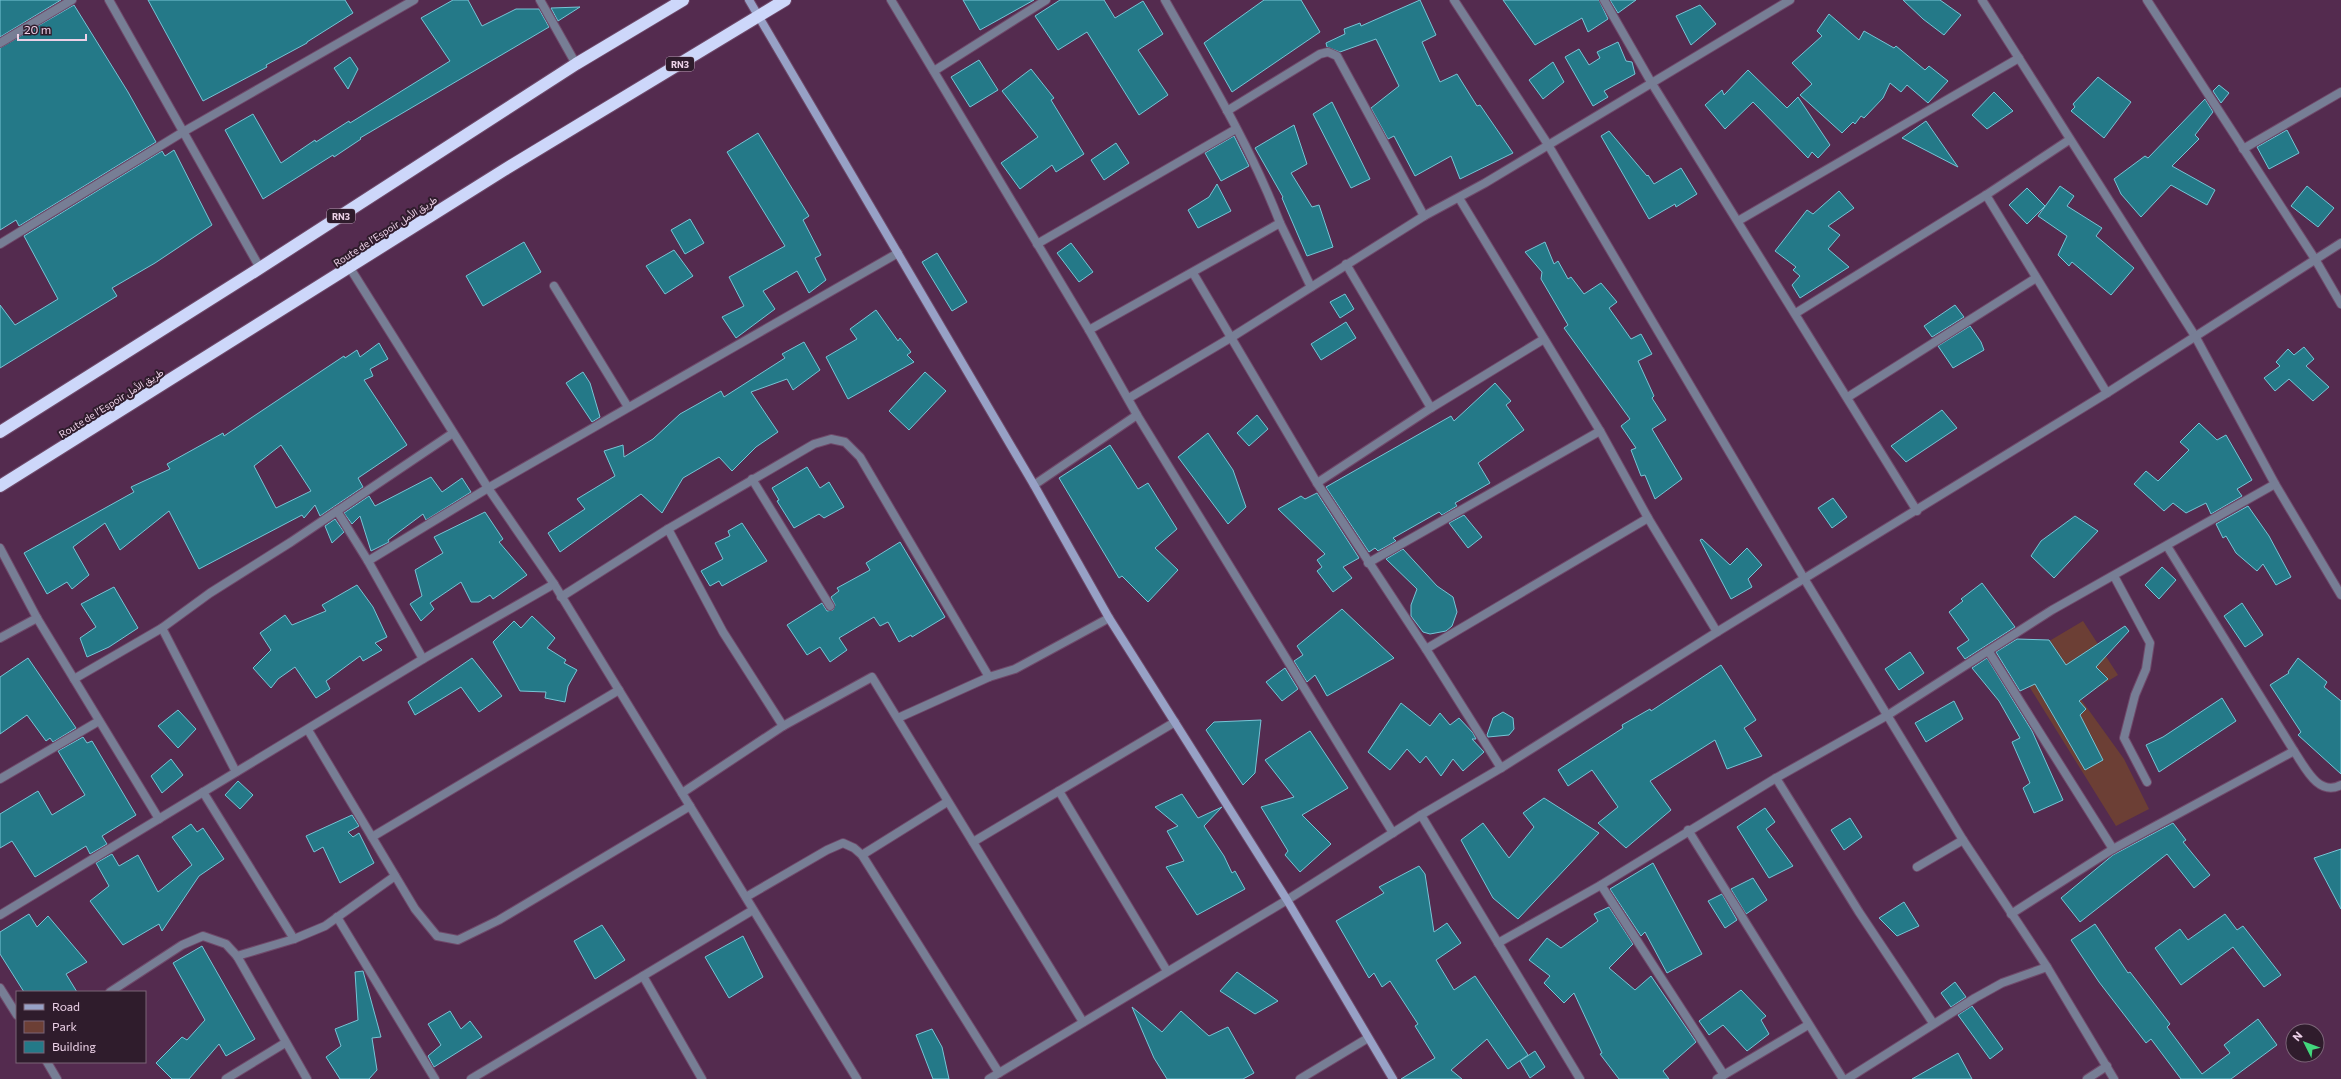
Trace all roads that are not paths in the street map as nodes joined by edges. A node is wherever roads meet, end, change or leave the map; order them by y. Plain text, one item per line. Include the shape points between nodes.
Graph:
1 (72, 0) edge
2 (109, 0) edge
3 (414, 0) edge
4 (540, 0) edge
5 (683, 0) edge
6 (749, 0) edge
7 (785, 0) edge
8 (891, 0) edge
9 (1046, 0) edge
10 (1165, 0) edge
11 (1454, 0) edge
12 (1604, 0) edge
13 (1790, 0) edge
14 (1982, 0) edge
15 (2147, 0) edge
16 (758, 16) junction
17 (0, 43) edge
18 (2019, 58) junction
19 (576, 64) junction
20 (934, 71) junction
21 (1651, 82) junction
22 (2341, 92) edge
23 (1227, 112) junction
24 (1236, 129) junction
25 (183, 132) junction
26 (2069, 140) junction
27 (1547, 144) junction
28 (2243, 149) junction
29 (1986, 195) junction
30 (1459, 198) junction
31 (1424, 216) junction
32 (1738, 222) junction
33 (1280, 223) junction
34 (2341, 243) edge
35 (0, 244) edge
36 (1037, 244) junction
37 (898, 254) junction
38 (2315, 259) junction
39 (1346, 264) junction
40 (260, 268) junction
41 (350, 268) junction
42 (1193, 273) junction
43 (2036, 278) junction
44 (554, 286) dead end
45 (1311, 287) junction
46 (2341, 304) edge
47 (1796, 313) junction
48 (1089, 330) junction
49 (2195, 336) junction
50 (1232, 337) junction
51 (1544, 339) junction
52 (2107, 393) junction
53 (1848, 397) junction
54 (1129, 398) junction
55 (628, 407) junction
56 (1431, 408) junction
57 (1137, 415) junction
58 (1600, 431) junction
59 (0, 432) edge
60 (453, 433) junction
61 (752, 479) junction
62 (1317, 483) junction
63 (2275, 484) junction
64 (1034, 485) junction
65 (0, 486) edge
66 (488, 488) junction
67 (337, 511) junction
68 (1917, 511) junction
69 (1648, 518) junction
70 (668, 529) junction
71 (2166, 546) junction
72 (0, 548) edge
73 (368, 561) junction
74 (1368, 563) junction
75 (2114, 576) junction
76 (1805, 580) junction
77 (554, 584) junction
78 (2341, 595) edge
79 (561, 597) junction
80 (830, 606) dead end
81 (37, 618) junction
82 (1109, 618) junction
83 (162, 628) junction
84 (1717, 632) junction
85 (0, 638) edge
86 (1426, 649) junction
87 (1989, 652) junction
88 (423, 659) junction
89 (989, 677) junction
90 (74, 679) junction
91 (620, 690) junction
92 (1888, 715) junction
93 (898, 718) junction
94 (99, 721) junction
95 (1175, 722) junction
96 (783, 726) junction
97 (308, 730) junction
98 (2294, 751) junction
99 (1501, 768) junction
100 (236, 772) junction
101 (1776, 778) junction
102 (0, 779) edge
103 (2147, 782) dead end
104 (2341, 785) edge
105 (1059, 791) junction
106 (203, 792) junction
107 (682, 793) junction
108 (948, 802) junction
109 (690, 806) junction
110 (1421, 815) junction
111 (159, 819) junction
112 (1688, 830) junction
113 (1393, 833) junction
114 (372, 837) junction
115 (1963, 840) junction
116 (973, 842) junction
117 (2113, 849) junction
118 (862, 855) junction
119 (1917, 867) dead end
120 (394, 876) junction
121 (1601, 885) junction
122 (746, 897) junction
123 (1287, 900) junction
124 (753, 910) junction
125 (2011, 914) junction
126 (0, 915) edge
127 (336, 917) junction
128 (294, 939) junction
129 (1498, 943) junction
130 (237, 956) junction
131 (2047, 967) junction
132 (1167, 971) junction
133 (643, 976) junction
134 (0, 988) edge
135 (112, 991) edge
136 (16, 1013) edge
137 (1083, 1022) junction
138 (1933, 1023) junction
139 (1808, 1025) junction
140 (1368, 1038) junction
141 (285, 1043) junction
142 (48, 1063) edge
143 (2107, 1066) junction
144 (999, 1073) junction
145 (1720, 1077) edge
146 (57, 1079) edge
147 (226, 1079) edge
148 (307, 1079) edge
149 (435, 1079) edge
150 (471, 1079) edge
151 (702, 1079) edge
152 (857, 1079) edge
153 (989, 1079) edge
154 (1300, 1079) edge
155 (1393, 1079) edge
156 (1580, 1079) edge
157 (1843, 1079) edge
158 (1847, 1079) edge
159 (2087, 1079) edge
160 (2114, 1079) edge

1 - 17 street
2 - 25 street
3 - 25 street
4 - 19 street
5 - 19 highway, RN3
6 - 16 main road
7 - 16 highway, Route de l’Espoir طريق الأمل / RN3
8 - 20 street
9 - 20 street
10 - 23 street
11 - 27 street
12 - 21 street
13 - 21 street
14 - 18 street
15 - 28 street
16 - 37 main road
16 - 41 highway, Route de l’Espoir طريق الأمل / RN3 via 504,170
18 - 26 street
18 - 32 street
19 - 40 highway, RN3
20 - 36 street
21 - 27 street
21 - 32 street
22 - 28 street
23 - 24 street
23 - 31 street via 1320,54 1328,52 1337,56
24 - 33 street via 1267,189
24 - 36 street
25 - 35 street
25 - 40 street
26 - 29 street
26 - 49 street
27 - 30 street
27 - 76 street
28 - 38 street
29 - 43 street
29 - 47 street
30 - 31 street
30 - 51 street
31 - 39 street
32 - 47 street
33 - 42 street
33 - 45 street
34 - 38 street
36 - 48 street
37 - 55 street
37 - 64 main road
38 - 46 street
38 - 49 street
39 - 45 street
39 - 56 street
40 - 59 highway, RN3
41 - 60 street
41 - 65 highway, Route de l’Espoir طريق الأمل / RN3
42 - 48 street via 1108,317
42 - 50 street
43 - 52 street
43 - 53 street
44 - 55 street
45 - 50 street
47 - 53 street
48 - 54 street
49 - 52 street
49 - 63 street
50 - 54 street
50 - 62 street
51 - 56 street
51 - 58 street
52 - 68 street
53 - 68 street
54 - 57 street
55 - 66 street
56 - 62 street
57 - 64 street
57 - 113 street
58 - 69 street
58 - 74 street
60 - 66 street
60 - 67 street
61 - 70 street
61 - 80 street
61 - 89 street via 814,444 831,440 845,442 860,457
62 - 74 street
63 - 71 street
63 - 78 street
64 - 82 main road
66 - 73 street
66 - 77 street
67 - 73 street
67 - 83 street via 210,593
68 - 76 street
69 - 84 street
69 - 86 street
70 - 79 street
70 - 96 street via 723,632
71 - 75 street
71 - 98 street
72 - 81 street
73 - 88 street
74 - 86 street
75 - 87 street via 2052,610
75 - 103 street via 2150,643 2146,669 2135,695 2124,738
76 - 84 street
76 - 92 street
77 - 79 street
77 - 88 street
79 - 91 street
81 - 85 street
81 - 90 street
82 - 89 street via 1016,669
82 - 95 main road
83 - 90 street
83 - 100 street
84 - 99 street
86 - 99 street
87 - 92 street
87 - 117 street
88 - 97 street
89 - 93 street
90 - 94 street
91 - 107 street
91 - 114 street
92 - 101 street
92 - 115 street
93 - 96 street via 872,676
93 - 108 street
94 - 102 street
94 - 111 street
95 - 105 street
95 - 123 main road
96 - 107 street
97 - 100 street
97 - 114 street
98 - 104 street via 2319,785 2329,789
98 - 117 street
99 - 110 street
100 - 106 street
101 - 112 street
101 - 138 street via 1859,912
105 - 116 street
105 - 132 street
106 - 111 street
106 - 128 street
107 - 109 street
108 - 116 street
108 - 118 street
109 - 120 street via 499,920 458,940 437,936 415,909
109 - 122 street
110 - 113 street
110 - 129 street
111 - 126 street
112 - 121 street
112 - 139 street
113 - 123 street
114 - 120 street
115 - 119 street
115 - 125 street
116 - 137 street
117 - 125 street
118 - 122 street via 843,843
118 - 144 street
120 - 127 street
121 - 129 street
121 - 145 street
122 - 124 street
123 - 132 street
123 - 140 main road
124 - 133 street
124 - 152 street
125 - 131 street
127 - 128 street via 325,926
127 - 149 street
128 - 130 street
129 - 156 street
130 - 135 street via 226,944 203,936 182,945
130 - 141 street
131 - 138 street via 2002,983
131 - 143 street
132 - 137 street
133 - 150 street
133 - 151 street
134 - 136 street
137 - 144 street
138 - 158 street
139 - 145 street
139 - 157 street
140 - 154 street
140 - 155 main road
141 - 147 street
141 - 148 street
142 - 146 street
143 - 159 street
143 - 160 street
144 - 153 street

